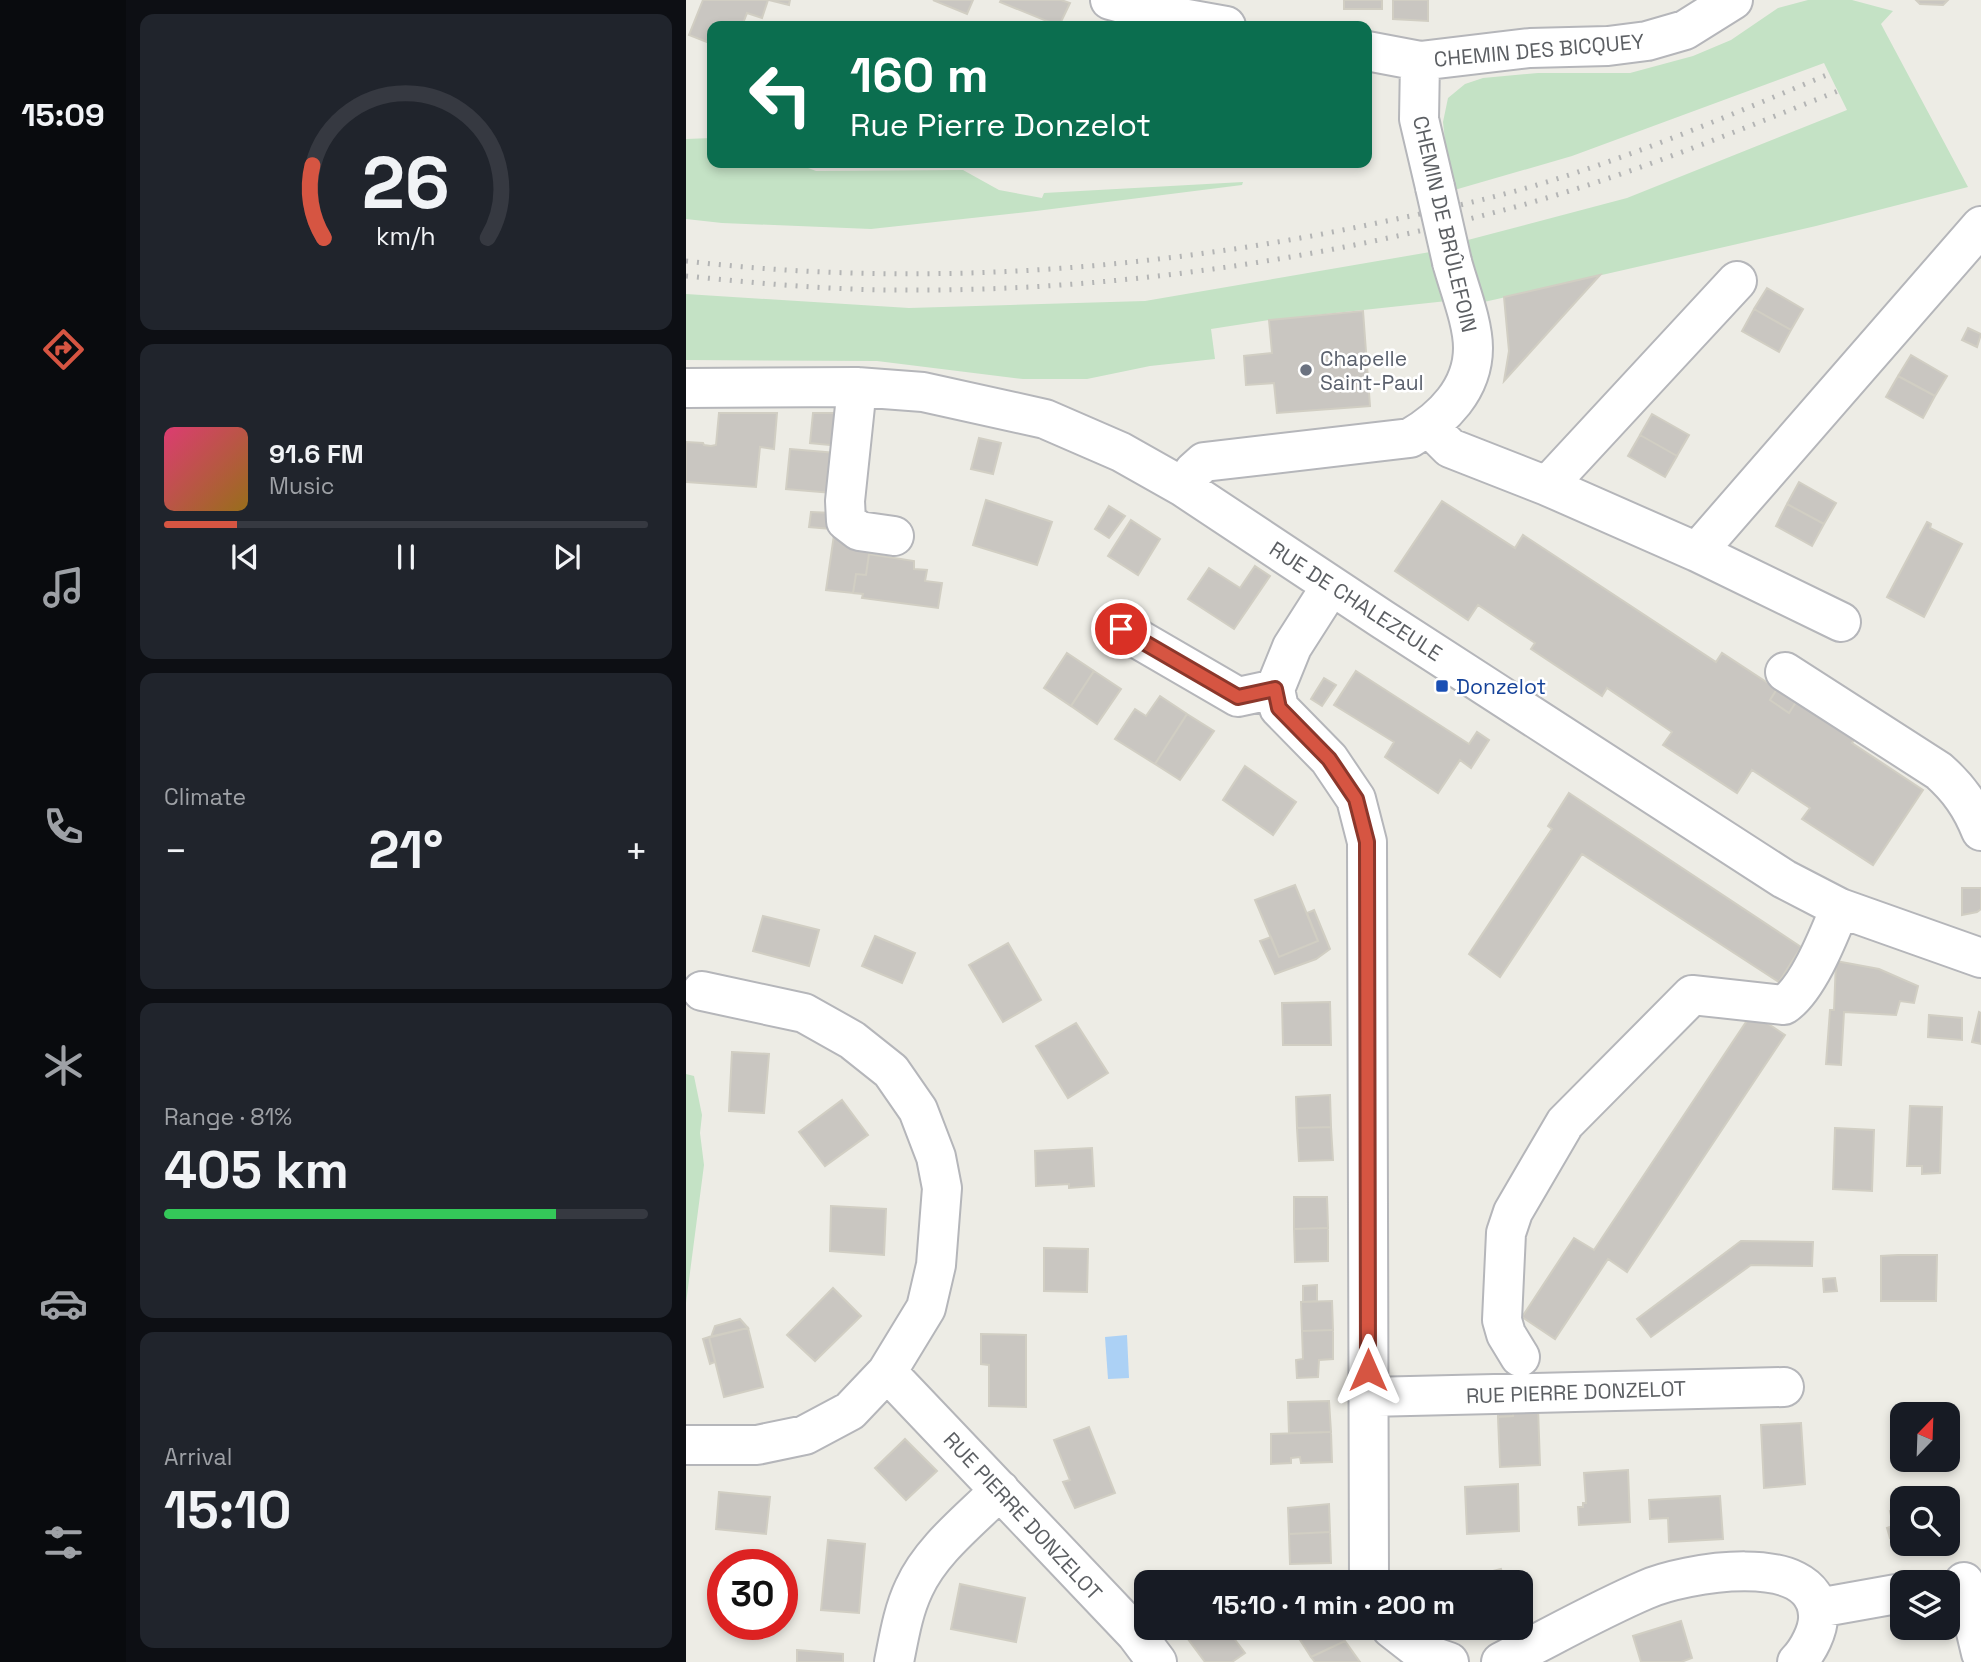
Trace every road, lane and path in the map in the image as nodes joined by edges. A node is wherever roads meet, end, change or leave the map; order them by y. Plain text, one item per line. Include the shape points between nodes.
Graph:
1 (1110, 0) edge
2 (1733, 0) edge
3 (1198, 21) edge
4 (1372, 52) edge
5 (1420, 61) junction
6 (1981, 226) edge
7 (1737, 281) dead end
8 (857, 387) junction
9 (686, 388) edge
10 (1429, 427) junction
11 (1547, 486) junction
12 (1184, 487) junction
13 (894, 536) dead end
14 (1697, 552) junction
15 (1331, 586) junction
16 (1841, 622) dead end
17 (1121, 629) dead end
18 (1784, 672) dead end
19 (1275, 689) junction
20 (1981, 831) edge
21 (1840, 908) junction
22 (1981, 958) edge
23 (702, 991) dead end
24 (1520, 1357) dead end
25 (887, 1372) junction
26 (1784, 1387) dead end
27 (1368, 1397) junction
28 (686, 1445) edge
29 (1000, 1490) junction
30 (1369, 1570) edge
31 (1964, 1582) edge
32 (1890, 1595) edge
33 (1818, 1608) junction
34 (1406, 1640) edge
35 (1981, 1653) edge
36 (894, 1662) edge
37 (1157, 1662) edge
38 (1449, 1662) edge
39 (1502, 1662) edge
40 (1797, 1662) edge

1 - 3 street
2 - 5 street, CHEMIN DES BICQUEY via 1685,30 1647,41
4 - 5 street
5 - 10 street, CHEMIN DE BRÛLEFOIN, bridge via 1419,118 1473,349 1463,388
6 - 14 street
7 - 11 street
8 - 9 street, RUE DE CHALEZEULE
8 - 12 street, RUE DE CHALEZEULE via 923,392 1045,419 1121,452
8 - 13 street via 846,521 859,531
10 - 11 street via 1450,448
10 - 12 street, CHEMIN DE BRÛLEFOIN via 1410,438 1204,462
11 - 14 street
12 - 15 street, RUE DE CHALEZEULE
14 - 16 street
15 - 19 street via 1292,647
15 - 21 street, RUE DE CHALEZEULE via 1784,879
17 - 19 street via 1238,697
18 - 20 street via 1939,771 1959,789
19 - 27 street via 1279,708 1329,759 1356,799 1367,842
21 - 22 street, RUE DE CHALEZEULE
21 - 24 street via 1796,997 1784,1005 1692,995 1565,1123 1513,1212 1506,1233 1502,1320
23 - 25 street via 804,1013 852,1040 891,1071 918,1110 942,1188 936,1265 926,1308
25 - 28 street via 850,1411 805,1435 757,1445
25 - 29 street, RUE PIERRE DONZELOT
26 - 27 street, RUE PIERRE DONZELOT
27 - 30 street
29 - 36 street via 932,1558 914,1588
29 - 37 street, RUE PIERRE DONZELOT
31 - 35 street
32 - 33 street
33 - 39 street via 1809,1588 1772,1572 1696,1576 1647,1589
33 - 40 street via 1818,1623
34 - 38 street via 1423,1653

